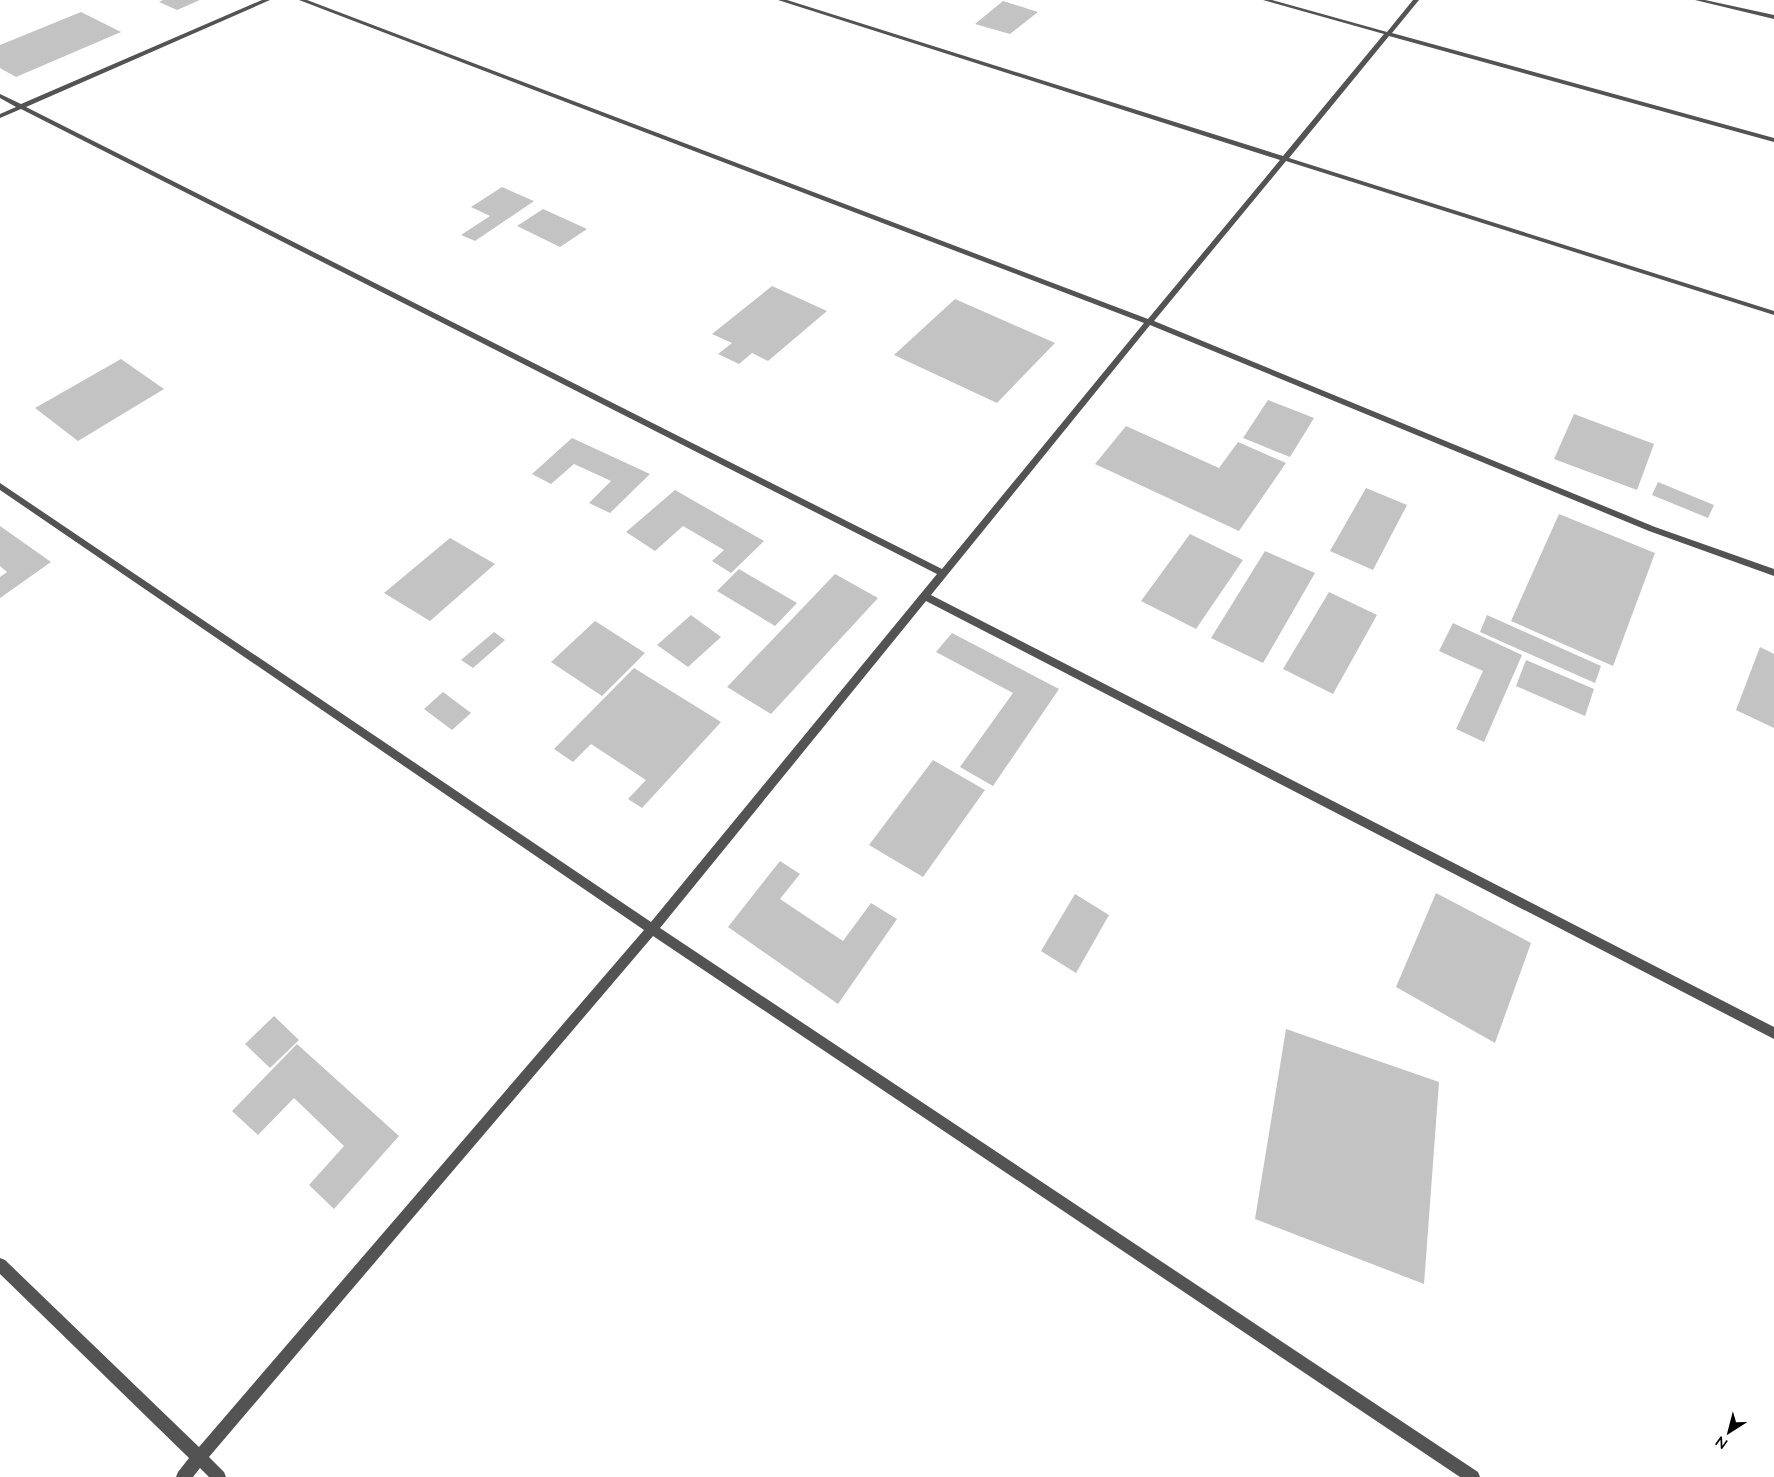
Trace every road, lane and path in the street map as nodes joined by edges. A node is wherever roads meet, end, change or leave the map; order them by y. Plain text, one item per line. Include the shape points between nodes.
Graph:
1 (266, 0) edge
2 (302, 0) edge
3 (781, 0) edge
4 (1266, 0) edge
5 (1416, 0) edge
6 (1698, 0) edge
7 (1774, 18) edge
8 (1389, 34) junction
9 (0, 96) edge
10 (20, 107) junction
11 (0, 116) edge
12 (1774, 140) edge
13 (1284, 160) junction
14 (1774, 314) edge
15 (1149, 322) junction
16 (0, 486) edge
17 (1774, 573) edge
18 (944, 574) junction
19 (925, 596) junction
20 (652, 929) junction
21 (1774, 1033) edge
22 (0, 1265) edge
23 (200, 1457) junction
24 (183, 1477) edge
25 (219, 1477) edge
26 (1473, 1477) edge

1 - 10 street
2 - 15 street
3 - 13 street
4 - 8 street
5 - 8 street
6 - 7 street
8 - 12 street
8 - 13 street
9 - 10 street
10 - 11 street
10 - 18 street
13 - 14 street
13 - 15 street
15 - 17 street via 1652,529
15 - 18 street
16 - 20 street
18 - 19 street
19 - 20 street
19 - 21 street
20 - 23 street
20 - 26 street
22 - 23 street
23 - 24 street
23 - 25 street

